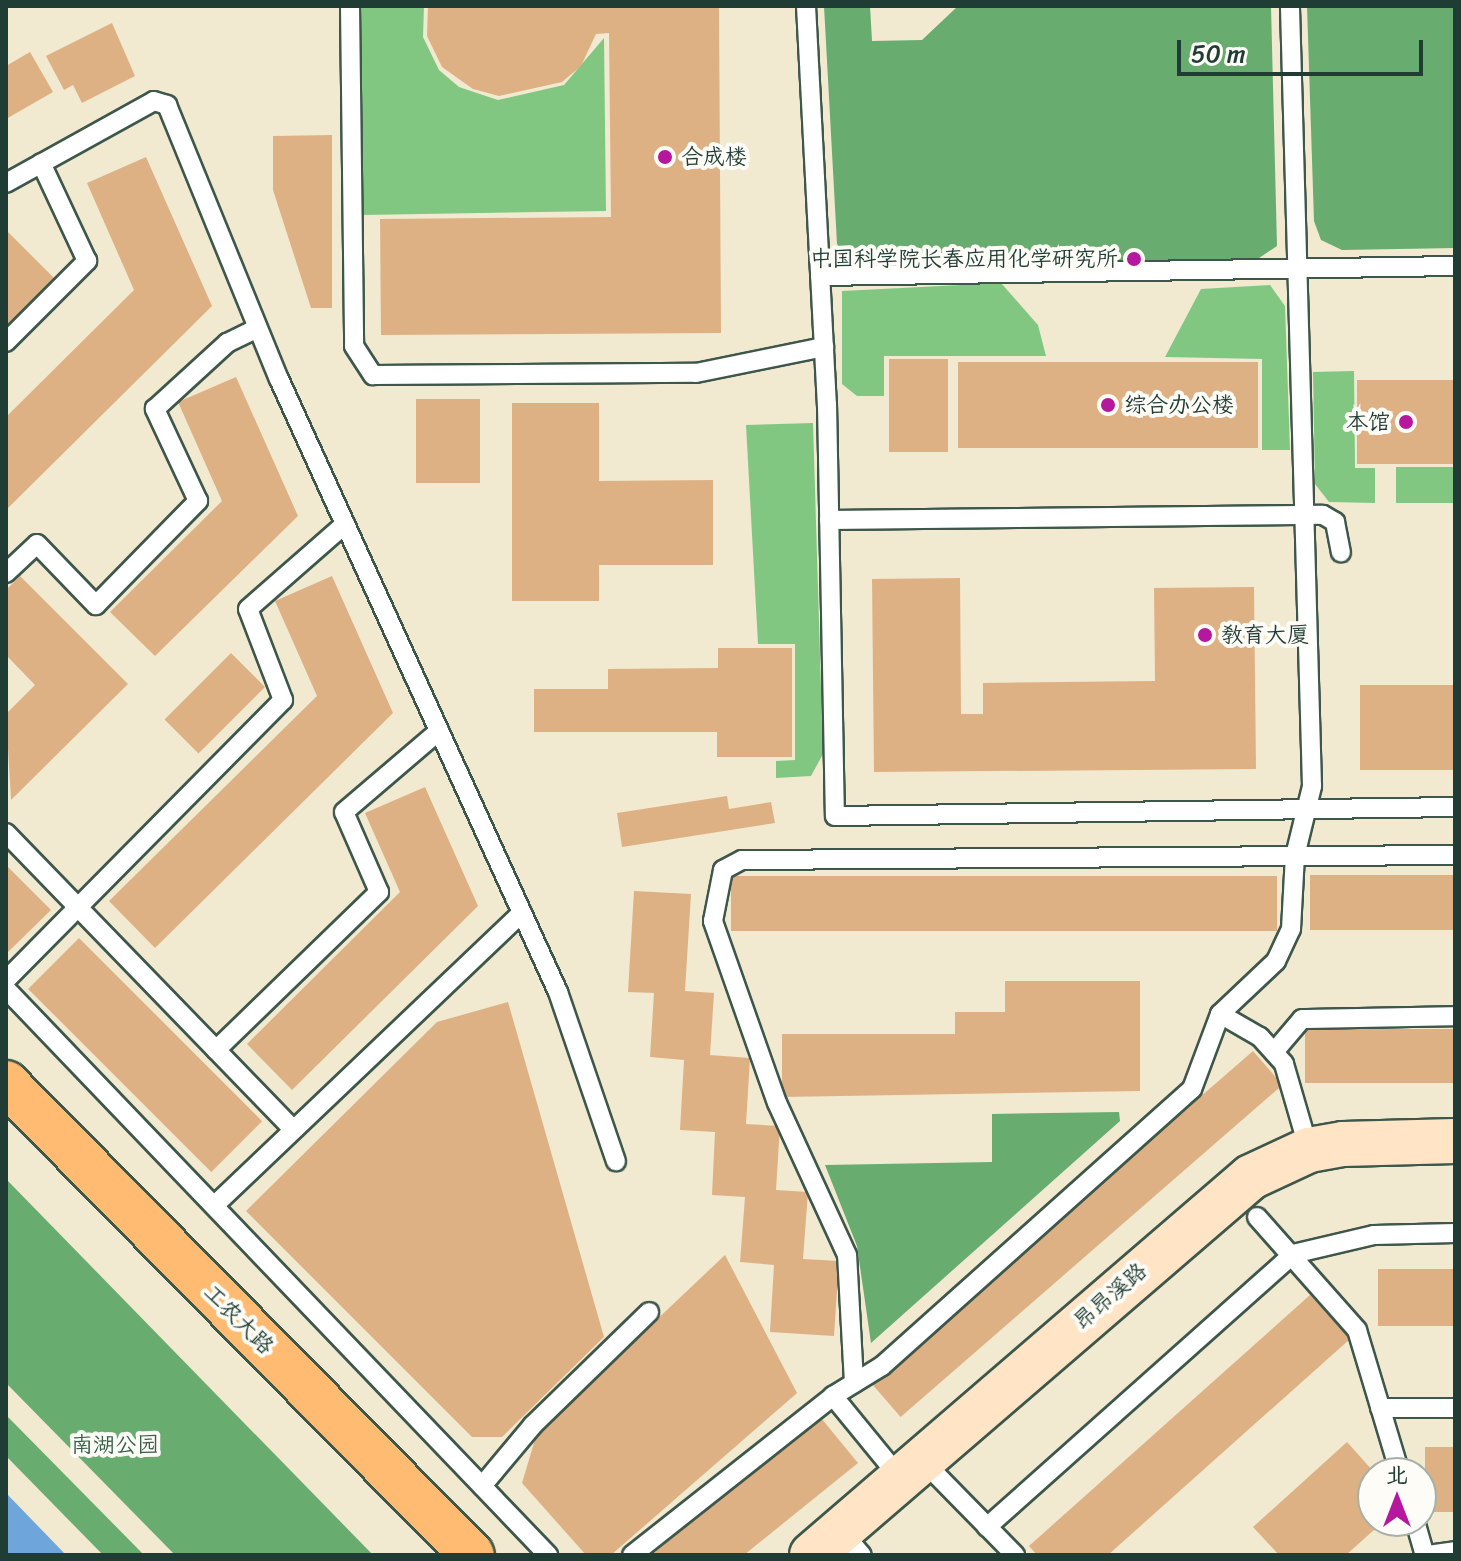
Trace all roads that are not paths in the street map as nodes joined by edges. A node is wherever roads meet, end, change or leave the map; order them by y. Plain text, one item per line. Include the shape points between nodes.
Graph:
1 (350, 6) edge
2 (806, 6) edge
3 (1290, 6) edge
4 (41, 163) junction
5 (6, 183) edge
6 (1455, 266) edge
7 (1297, 267) junction
8 (820, 276) junction
9 (258, 328) junction
10 (6, 342) edge
11 (824, 347) junction
12 (1304, 515) junction
13 (829, 520) junction
14 (345, 524) junction
15 (1341, 552) dead end
16 (6, 573) edge
17 (439, 731) junction
18 (1455, 807) edge
19 (1306, 810) junction
20 (6, 833) edge
21 (1455, 855) edge
22 (1295, 856) junction
23 (78, 907) junction
24 (522, 913) junction
25 (6, 980) edge
26 (6, 989) edge
27 (1220, 1014) junction
28 (1455, 1016) edge
29 (216, 1050) junction
30 (1274, 1052) junction
31 (6, 1083) edge
32 (6, 1120) edge
33 (292, 1128) junction
34 (1455, 1141) edge
35 (1309, 1150) junction
36 (616, 1161) dead end
37 (217, 1203) junction
38 (1257, 1217) dead end
39 (1455, 1233) edge
40 (1293, 1254) junction
41 (649, 1312) dead end
42 (854, 1383) junction
43 (833, 1396) junction
44 (1380, 1408) junction
45 (1455, 1408) edge
46 (1395, 1457) edge
47 (911, 1469) junction
48 (482, 1486) junction
49 (987, 1527) junction
50 (838, 1547) edge
51 (1455, 1551) edge
52 (433, 1555) edge
53 (472, 1555) edge
54 (548, 1555) edge
55 (632, 1555) edge
56 (1015, 1555) edge
57 (1427, 1555) edge

1 - 11 lane via 354,346 373,375 696,373
2 - 8 lane
3 - 7 lane
4 - 5 lane
4 - 9 lane via 154,101 167,105
4 - 10 lane via 87,261
6 - 7 lane
7 - 8 lane
7 - 12 lane
8 - 11 lane
9 - 14 lane
9 - 16 lane via 227,343 155,409 198,501 96,605 37,544
11 - 13 lane
12 - 13 lane
12 - 15 lane via 1335,522
12 - 19 lane via 1312,786
13 - 19 lane via 835,816
14 - 17 lane
14 - 23 lane via 248,609 283,700
17 - 24 lane
17 - 29 lane via 344,812 379,892
18 - 19 lane
19 - 22 lane
20 - 23 lane
21 - 22 lane
22 - 27 lane via 1291,929 1276,961
22 - 42 lane via 742,860 723,870 713,891 713,921 777,1103 847,1255
23 - 25 lane
23 - 29 lane
24 - 33 lane
24 - 36 lane via 558,992
26 - 37 lane
27 - 30 lane
27 - 42 lane via 1192,1089 882,1366
28 - 30 lane via 1302,1019
29 - 33 lane
30 - 35 lane via 1288,1074
31 - 53 main road, 工农大路
32 - 52 main road, 工农大路
33 - 37 lane
34 - 35 street, 昂昂溪路
35 - 47 street, 昂昂溪路 via 1224,1197
37 - 48 lane via 241,1238
38 - 40 lane
39 - 40 lane via 1374,1235
40 - 44 lane via 1357,1330
40 - 49 lane
41 - 48 lane via 533,1425
42 - 43 lane
43 - 47 lane
43 - 55 lane
44 - 45 lane
44 - 46 lane
47 - 49 lane
47 - 50 street, 昂昂溪路
48 - 54 lane
49 - 56 lane
51 - 57 lane

